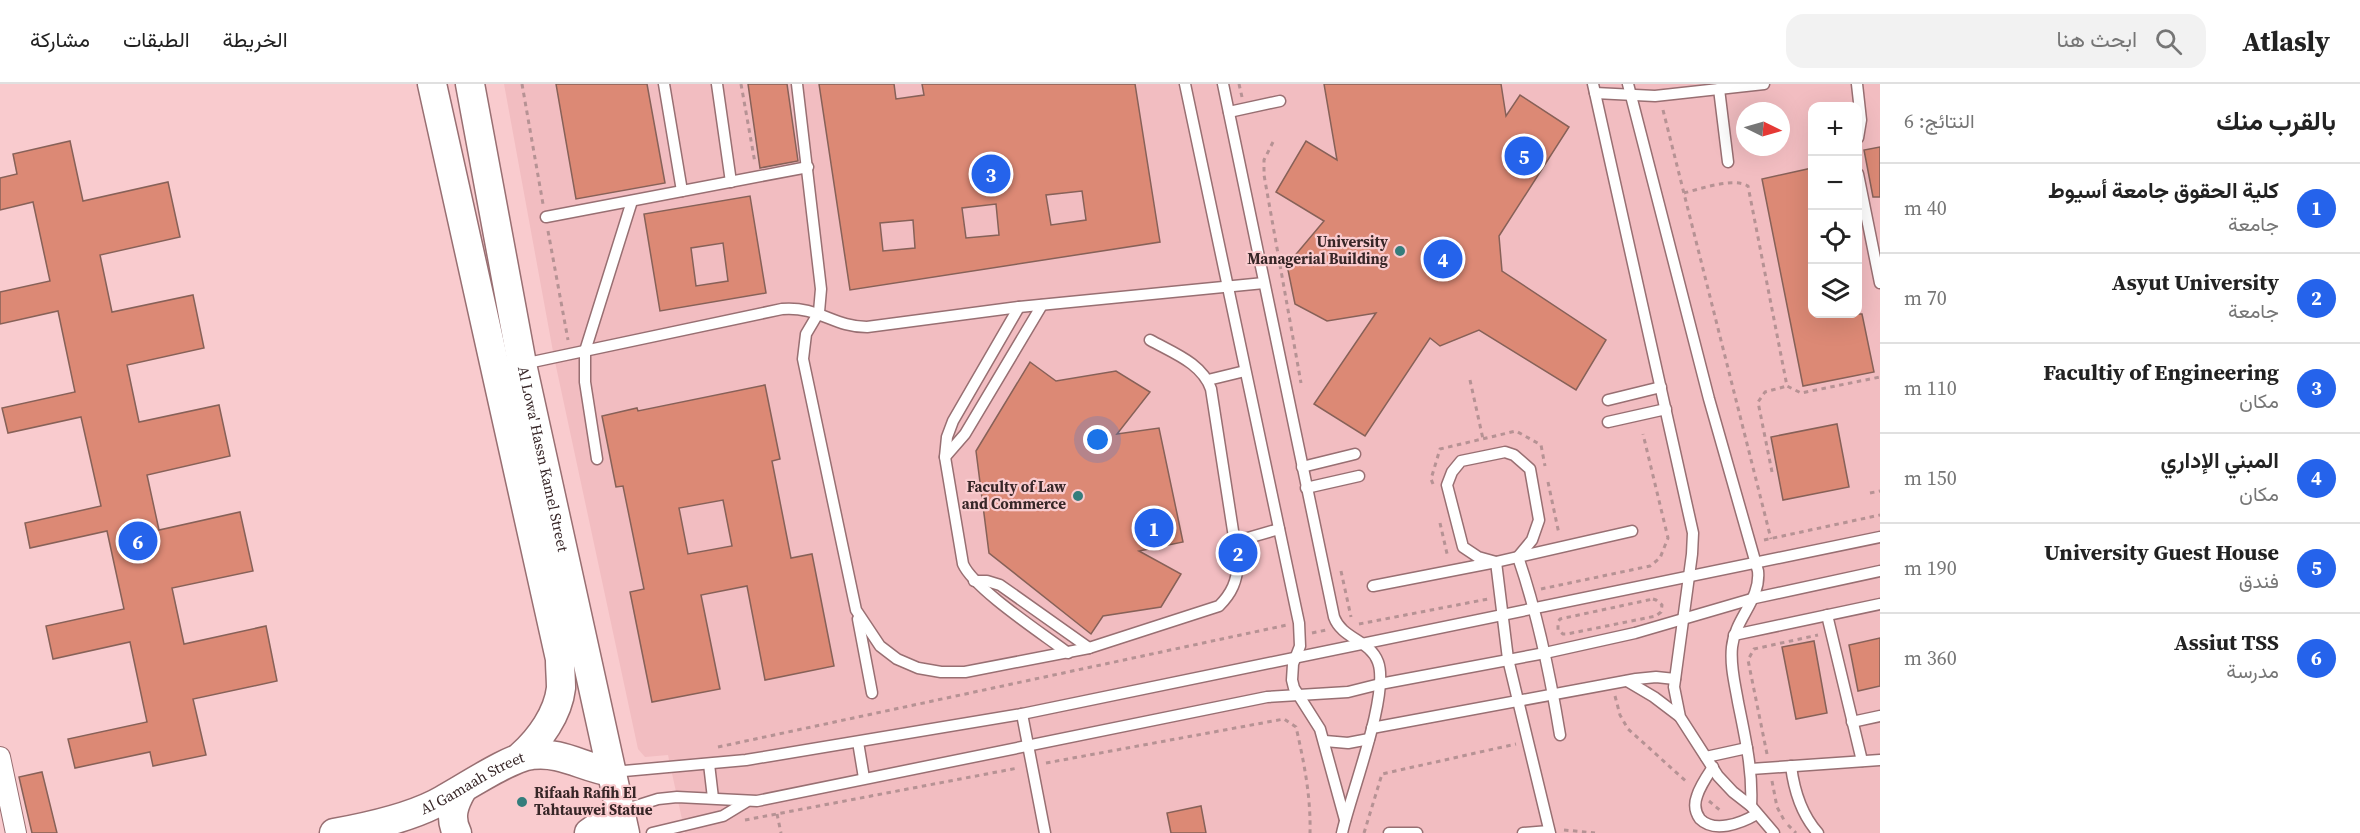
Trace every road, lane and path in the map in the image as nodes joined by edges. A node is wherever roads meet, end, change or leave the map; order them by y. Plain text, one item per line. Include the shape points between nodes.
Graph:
1 (432, 84) edge
2 (664, 84) edge
3 (717, 84) edge
4 (741, 84) edge
5 (797, 84) edge
6 (1185, 84) edge
7 (1223, 84) edge
8 (1764, 84) edge
9 (1857, 84) edge
10 (1594, 89) edge
11 (1719, 89) junction
12 (1629, 90) edge
13 (472, 95) edge
14 (1659, 96) junction
15 (1280, 101) dead end
16 (1859, 102) edge
17 (437, 112) junction
18 (1229, 112) junction
19 (1273, 142) dead end
20 (1728, 162) dead end
21 (808, 167) junction
22 (757, 177) junction
23 (731, 182) junction
24 (682, 191) junction
25 (1684, 193) junction
26 (1862, 198) edge
27 (632, 201) junction
28 (546, 217) dead end
29 (1264, 283) junction
30 (1880, 283) edge
31 (1227, 286) junction
32 (1042, 305) junction
33 (1019, 307) junction
34 (819, 312) junction
35 (1150, 340) dead end
36 (585, 351) junction
37 (522, 364) junction
38 (1245, 371) junction
39 (1880, 377) edge
40 (1208, 380) junction
41 (1470, 380) dead end
42 (1301, 383) dead end
43 (1661, 387) junction
44 (1787, 387) junction
45 (1608, 400) dead end
46 (1666, 409) junction
47 (1608, 422) dead end
48 (1482, 438) junction
49 (1355, 454) dead end
50 (945, 457) junction
51 (597, 459) dead end
52 (1302, 467) junction
53 (1545, 468) dead end
54 (1772, 472) dead end
55 (1359, 476) dead end
56 (1548, 479) dead end
57 (1306, 488) junction
58 (1434, 490) dead end
59 (1880, 491) edge
60 (1870, 493) dead end
61 (1438, 513) dead end
62 (1880, 515) edge
63 (1279, 529) junction
64 (1632, 531) dead end
65 (1880, 537) edge
66 (1771, 538) junction
67 (1234, 542) junction
68 (1751, 543) junction
69 (1562, 547) junction
70 (1518, 557) junction
71 (1496, 562) junction
72 (1756, 562) junction
73 (1341, 571) dead end
74 (1450, 571) junction
75 (1880, 571) edge
76 (1688, 576) junction
77 (974, 581) junction
78 (1373, 586) dead end
79 (1499, 597) junction
80 (1755, 598) junction
81 (1653, 599) joint
82 (1880, 604) edge
83 (1535, 608) junction
84 (856, 610) junction
85 (1501, 615) junction
86 (1827, 615) junction
87 (1683, 618) junction
88 (1299, 623) junction
89 (1339, 628) junction
90 (1831, 632) junction
91 (1734, 635) junction
92 (1365, 644) junction
93 (1089, 648) junction
94 (1068, 653) junction
95 (1545, 653) junction
96 (1296, 657) junction
97 (1508, 659) junction
98 (1675, 679) junction
99 (1627, 681) junction
100 (1380, 684) junction
101 (1612, 684) junction
102 (872, 693) dead end
103 (1298, 694) junction
104 (1553, 695) junction
105 (1518, 701) junction
106 (1022, 714) junction
107 (1880, 716) edge
108 (1680, 717) junction
109 (1852, 722) junction
110 (1370, 734) junction
111 (1560, 735) dead end
112 (1325, 741) junction
113 (1527, 741) junction
114 (858, 742) junction
115 (1028, 746) junction
116 (1747, 748) junction
117 (709, 749) dead end
118 (521, 756) junction
119 (0, 757) edge
120 (1706, 757) junction
121 (1880, 760) edge
122 (1862, 761) junction
123 (709, 764) junction
124 (1791, 766) junction
125 (1713, 767) junction
126 (1770, 767) junction
127 (1751, 769) junction
128 (612, 772) junction
129 (864, 778) junction
130 (462, 790) junction
131 (1699, 792) junction
132 (713, 798) junction
133 (774, 798) junction
134 (746, 802) junction
135 (1754, 810) junction
136 (1345, 820) junction
137 (622, 822) edge
138 (405, 824) edge
139 (1738, 826) junction
140 (1550, 832) edge
141 (16, 833) edge
142 (334, 833) edge
143 (458, 833) edge
144 (589, 833) edge
145 (652, 833) edge
146 (781, 833) edge
147 (1045, 833) edge
148 (1342, 833) edge
149 (1364, 833) edge
150 (1389, 833) edge
151 (1417, 833) edge
152 (1523, 833) edge
153 (1595, 833) edge
154 (1774, 833) edge
155 (1796, 833) edge
156 (1818, 833) edge

1 - 17 main road, Al Lowa' Hassn Kamel Street
2 - 24 lane
3 - 23 lane
4 - 22 path
5 - 21 lane
6 - 31 lane
7 - 18 lane
8 - 11 lane
9 - 16 lane
10 - 12 lane
10 - 43 lane
11 - 14 lane
11 - 20 lane
12 - 14 lane
12 - 68 lane via 1709,399
13 - 17 main road
13 - 37 main road, Al Lowa' Hassn Kamel Street
14 - 25 path
15 - 18 lane
17 - 118 main road, Al Lowa' Hassn Kamel Street via 560,659 561,689 553,714 537,742
18 - 29 lane
19 - 42 path via 1264,160 1264,175
21 - 22 lane
21 - 34 lane via 821,289
22 - 23 lane
23 - 24 lane
24 - 27 lane
25 - 44 path via 1740,181 1748,186
25 - 66 path
26 - 30 lane
27 - 28 lane
27 - 36 lane
29 - 31 lane
29 - 52 lane
31 - 32 lane
31 - 38 lane
32 - 33 lane
32 - 50 lane via 965,434
33 - 34 lane via 867,327 838,323
33 - 50 lane via 953,421
34 - 36 lane via 782,309
34 - 84 lane via 806,334 803,359
35 - 40 lane via 1199,368
36 - 37 lane
36 - 51 lane via 585,382
37 - 128 main road, Al Lowa' Hassn Kamel Street
38 - 40 lane
38 - 63 lane
39 - 44 path via 1801,393
40 - 67 lane
41 - 48 path
43 - 45 lane
43 - 46 lane
44 - 54 path via 1765,392 1758,402
46 - 47 lane
46 - 76 lane via 1693,533
48 - 53 path via 1516,431 1541,445
48 - 58 path via 1440,449 1431,479
49 - 52 lane
50 - 77 lane via 963,564
52 - 57 lane
55 - 57 lane
56 - 69 path
57 - 89 lane
59 - 60 path
61 - 74 path
62 - 66 path
63 - 67 lane
63 - 88 lane
64 - 69 lane
65 - 72 lane
66 - 68 path
67 - 93 lane via 1237,574 1220,606
68 - 72 lane
69 - 70 lane
70 - 71 lane
70 - 71 lane via 1532,540 1539,520 1530,469 1505,452 1461,461 1447,485 1463,547
70 - 83 lane
71 - 74 lane
71 - 79 lane
72 - 76 lane
72 - 80 lane via 1759,580
73 - 79 path via 1353,625
74 - 78 lane
75 - 80 lane
76 - 83 lane
76 - 87 lane
77 - 93 lane via 1000,585
77 - 94 lane
79 - 85 lane
80 - 87 lane
80 - 91 lane via 1745,609
81 - 81 path via 1662,605 1656,615 1567,634 1558,630 1560,620
82 - 86 lane
83 - 85 lane
83 - 95 lane
84 - 94 lane via 880,646 918,668 965,672
84 - 102 lane
85 - 92 lane
85 - 97 lane
86 - 90 lane
86 - 91 lane
87 - 95 lane
87 - 98 lane
88 - 89 path via 1308,621 1311,634
88 - 96 lane
88 - 117 path
89 - 92 lane
90 - 109 lane
90 - 126 path via 1754,649 1748,660
91 - 116 lane via 1732,669
92 - 96 lane
92 - 100 lane via 1378,661
93 - 94 lane
95 - 97 lane
95 - 104 lane
96 - 103 lane via 1292,680
96 - 106 lane
97 - 100 lane
97 - 105 lane
98 - 99 lane
98 - 108 lane
99 - 101 lane
99 - 108 lane
100 - 103 lane via 1331,694
100 - 110 lane
101 - 104 lane
101 - 131 path via 1628,729
103 - 112 lane
103 - 115 lane
104 - 105 lane
104 - 111 lane
105 - 110 lane
105 - 113 lane
106 - 114 lane
106 - 115 lane
107 - 109 lane
108 - 120 lane
109 - 122 lane
110 - 112 lane via 1348,743
110 - 136 lane
112 - 136 lane
113 - 140 lane
113 - 149 path via 1382,774
114 - 123 lane
114 - 129 lane
115 - 129 lane
115 - 147 lane
116 - 120 lane
116 - 127 lane
118 - 128 main road, Al Gamaah Street via 560,756
118 - 130 main road, Al Gamaah Street
119 - 141 street
120 - 125 lane
121 - 122 lane
122 - 124 lane
123 - 128 lane
123 - 132 lane
124 - 126 lane
124 - 156 lane via 1798,801
125 - 131 lane
125 - 135 lane
126 - 127 lane
126 - 155 path via 1777,807
127 - 135 lane
128 - 137 main road, Al Lowa' Hassn Kamel Street
129 - 133 lane
130 - 138 main road, Al Gamaah Street
130 - 143 main road via 452,816
131 - 139 path
131 - 139 lane via 1695,807 1702,822 1717,831
132 - 134 lane
132 - 137 lane via 658,799
133 - 134 lane
133 - 146 path
134 - 145 lane via 723,816
135 - 139 lane
135 - 154 lane
136 - 148 lane
137 - 144 main road
138 - 142 main road, Al Gamaah Street
140 - 152 lane
140 - 153 path
150 - 151 lane

